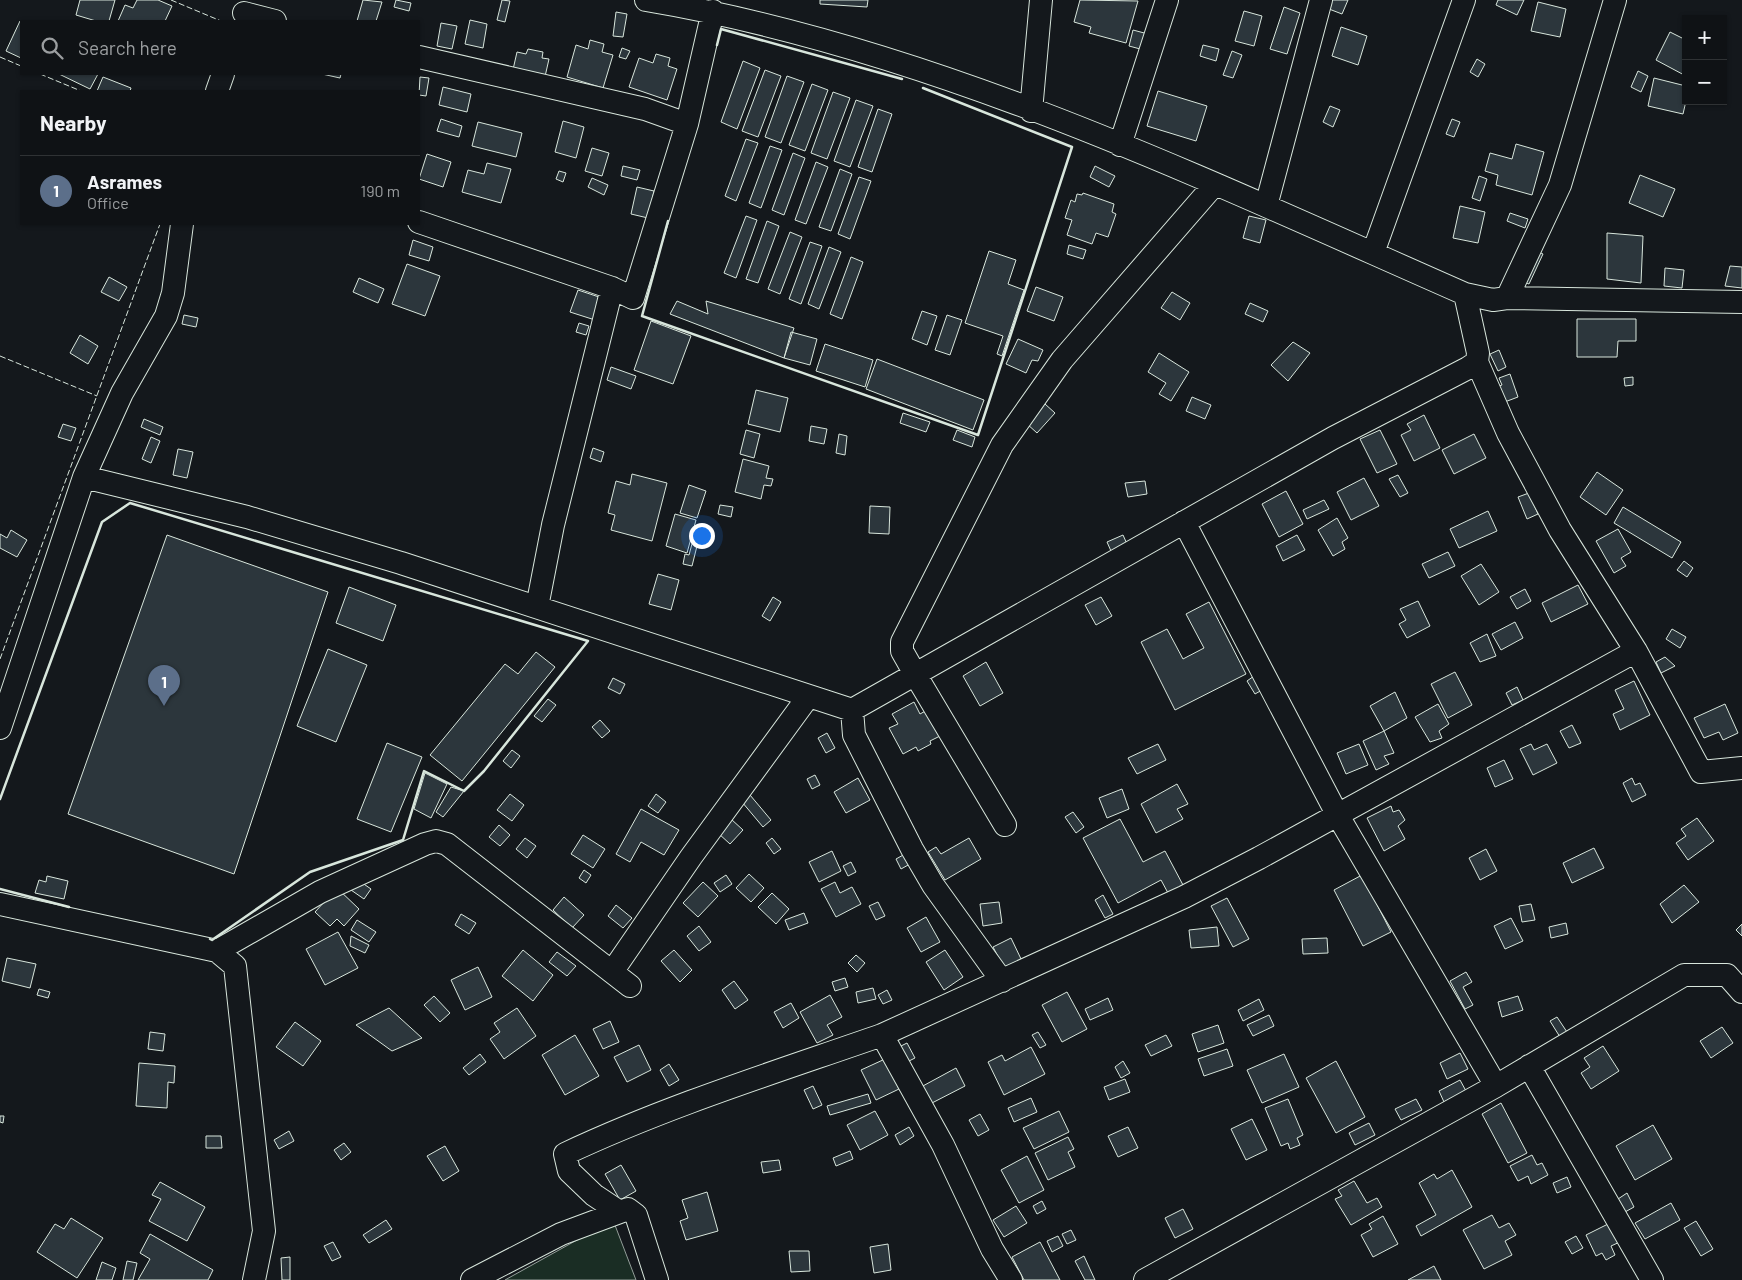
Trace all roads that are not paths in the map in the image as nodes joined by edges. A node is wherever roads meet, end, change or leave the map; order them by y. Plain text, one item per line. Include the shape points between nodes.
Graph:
1 (646, 0) edge
2 (1041, 0) edge
3 (1167, 0) edge
4 (1321, 0) edge
5 (1464, 0) edge
6 (1615, 0) edge
7 (713, 11) junction
8 (245, 12) edge
9 (272, 20) edge
10 (420, 57) edge
11 (224, 75) edge
12 (218, 90) edge
13 (1031, 110) junction
14 (687, 124) junction
15 (1120, 145) junction
16 (1214, 184) junction
17 (1266, 206) junction
18 (420, 222) edge
19 (182, 225) edge
20 (1373, 254) junction
21 (612, 288) junction
22 (1465, 294) junction
23 (1507, 298) junction
24 (1742, 302) edge
25 (1477, 362) junction
26 (84, 477) junction
27 (1184, 522) junction
28 (537, 607) junction
29 (1636, 652) junction
30 (915, 674) junction
31 (808, 697) junction
32 (852, 710) junction
33 (0, 728) edge
34 (1742, 768) edge
35 (1337, 814) junction
36 (1005, 825) dead end
37 (0, 904) edge
38 (217, 951) junction
39 (612, 972) junction
40 (1002, 981) junction
41 (630, 986) dead end
42 (1742, 992) edge
43 (882, 1035) junction
44 (1528, 1066) junction
45 (1496, 1086) junction
46 (618, 1211) junction
47 (254, 1280) edge
48 (472, 1280) edge
49 (656, 1280) edge
50 (1011, 1280) edge
51 (1145, 1280) edge
52 (1652, 1280) edge

1 - 7 street
2 - 13 street
3 - 15 street
4 - 17 street
5 - 20 street
6 - 23 street via 1560,185
7 - 13 street via 897,61
7 - 14 street
8 - 9 street
10 - 14 street via 644,109
11 - 12 street
13 - 15 street
14 - 21 street via 633,298
15 - 16 street
16 - 17 street
16 - 30 street via 1062,360 1002,445 902,642 902,651
17 - 20 street
18 - 21 street
19 - 26 street via 166,316 122,393
20 - 22 street
21 - 28 street via 553,525
22 - 23 street via 1493,300
22 - 25 street via 1478,353
23 - 24 street
25 - 27 street
25 - 29 street via 1508,433 1560,530
26 - 28 street via 247,517
26 - 33 street
27 - 30 street
27 - 35 street
28 - 31 street
29 - 34 street via 1702,772
29 - 35 street
30 - 32 street
30 - 36 street
31 - 32 street
31 - 39 street
32 - 40 street via 854,734 912,849 933,885
35 - 40 street via 1184,897
35 - 45 street
37 - 38 street
38 - 39 street via 320,892 436,841 447,844
38 - 47 street via 235,966 264,1231
39 - 41 street
40 - 43 street
42 - 44 street via 1727,975 1684,975
43 - 46 street via 682,1106 565,1154 569,1171 594,1195
43 - 50 street via 943,1145 992,1249
44 - 45 street
44 - 52 street
45 - 51 street
46 - 48 street via 561,1234
46 - 49 street via 628,1209 636,1215

